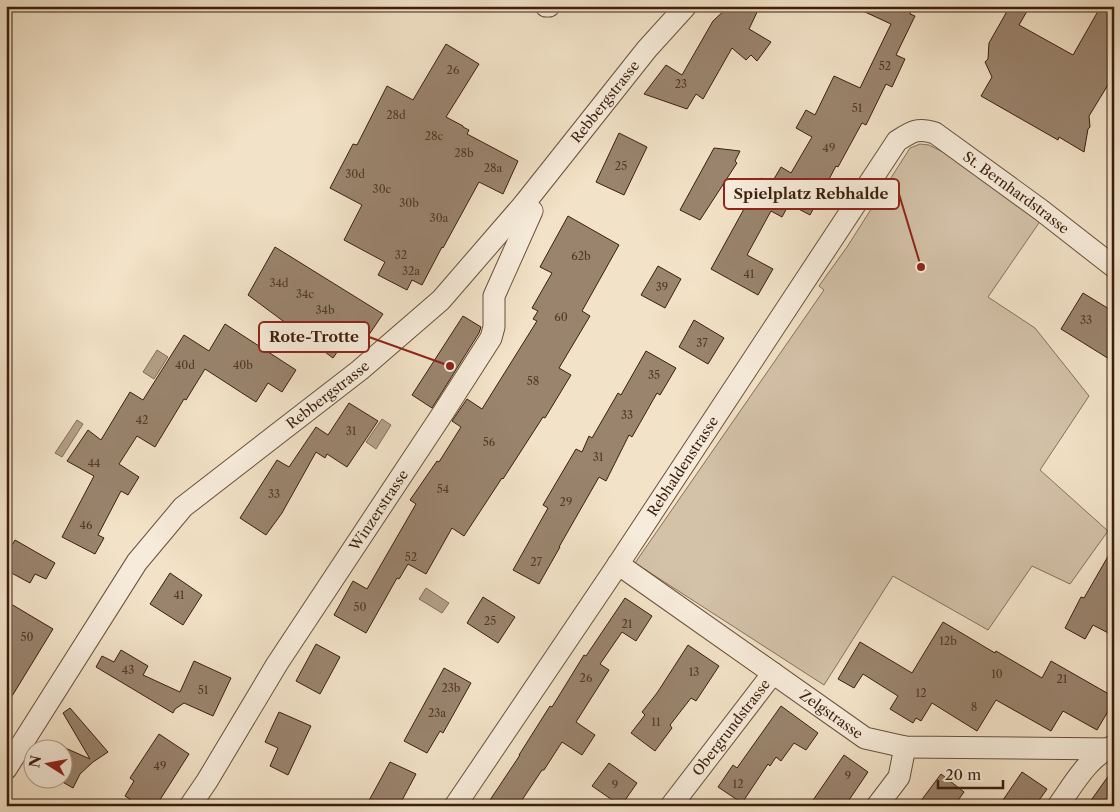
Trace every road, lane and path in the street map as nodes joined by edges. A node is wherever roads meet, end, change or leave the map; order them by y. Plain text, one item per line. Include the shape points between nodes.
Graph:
1 (686, 6) edge
2 (913, 131) joint
3 (524, 204) junction
4 (1114, 267) edge
5 (618, 564) junction
6 (773, 673) junction
7 (905, 747) junction
8 (1111, 748) edge
9 (6, 769) edge
10 (190, 806) edge
11 (455, 806) edge
12 (671, 806) edge
13 (877, 806) edge
14 (1058, 806) edge

1 - 3 street, Rebbergstrasse via 647,49
2 - 4 street, St. Bernhardstrasse via 934,133
2 - 5 street, Rebhaldenstrasse via 897,141
3 - 9 street, Rebbergstrasse via 441,300 360,370 183,507 137,562
3 - 10 street, Winzerstrasse via 532,210 494,296 491,338 277,664
5 - 6 street, Zelgstrasse
5 - 11 street, Rebhaldenstrasse
6 - 7 street, Zelgstrasse via 865,738
6 - 12 street, Obergrundstrasse
7 - 8 street, Zelgstrasse
7 - 13 street via 899,777
8 - 14 street via 1086,768

